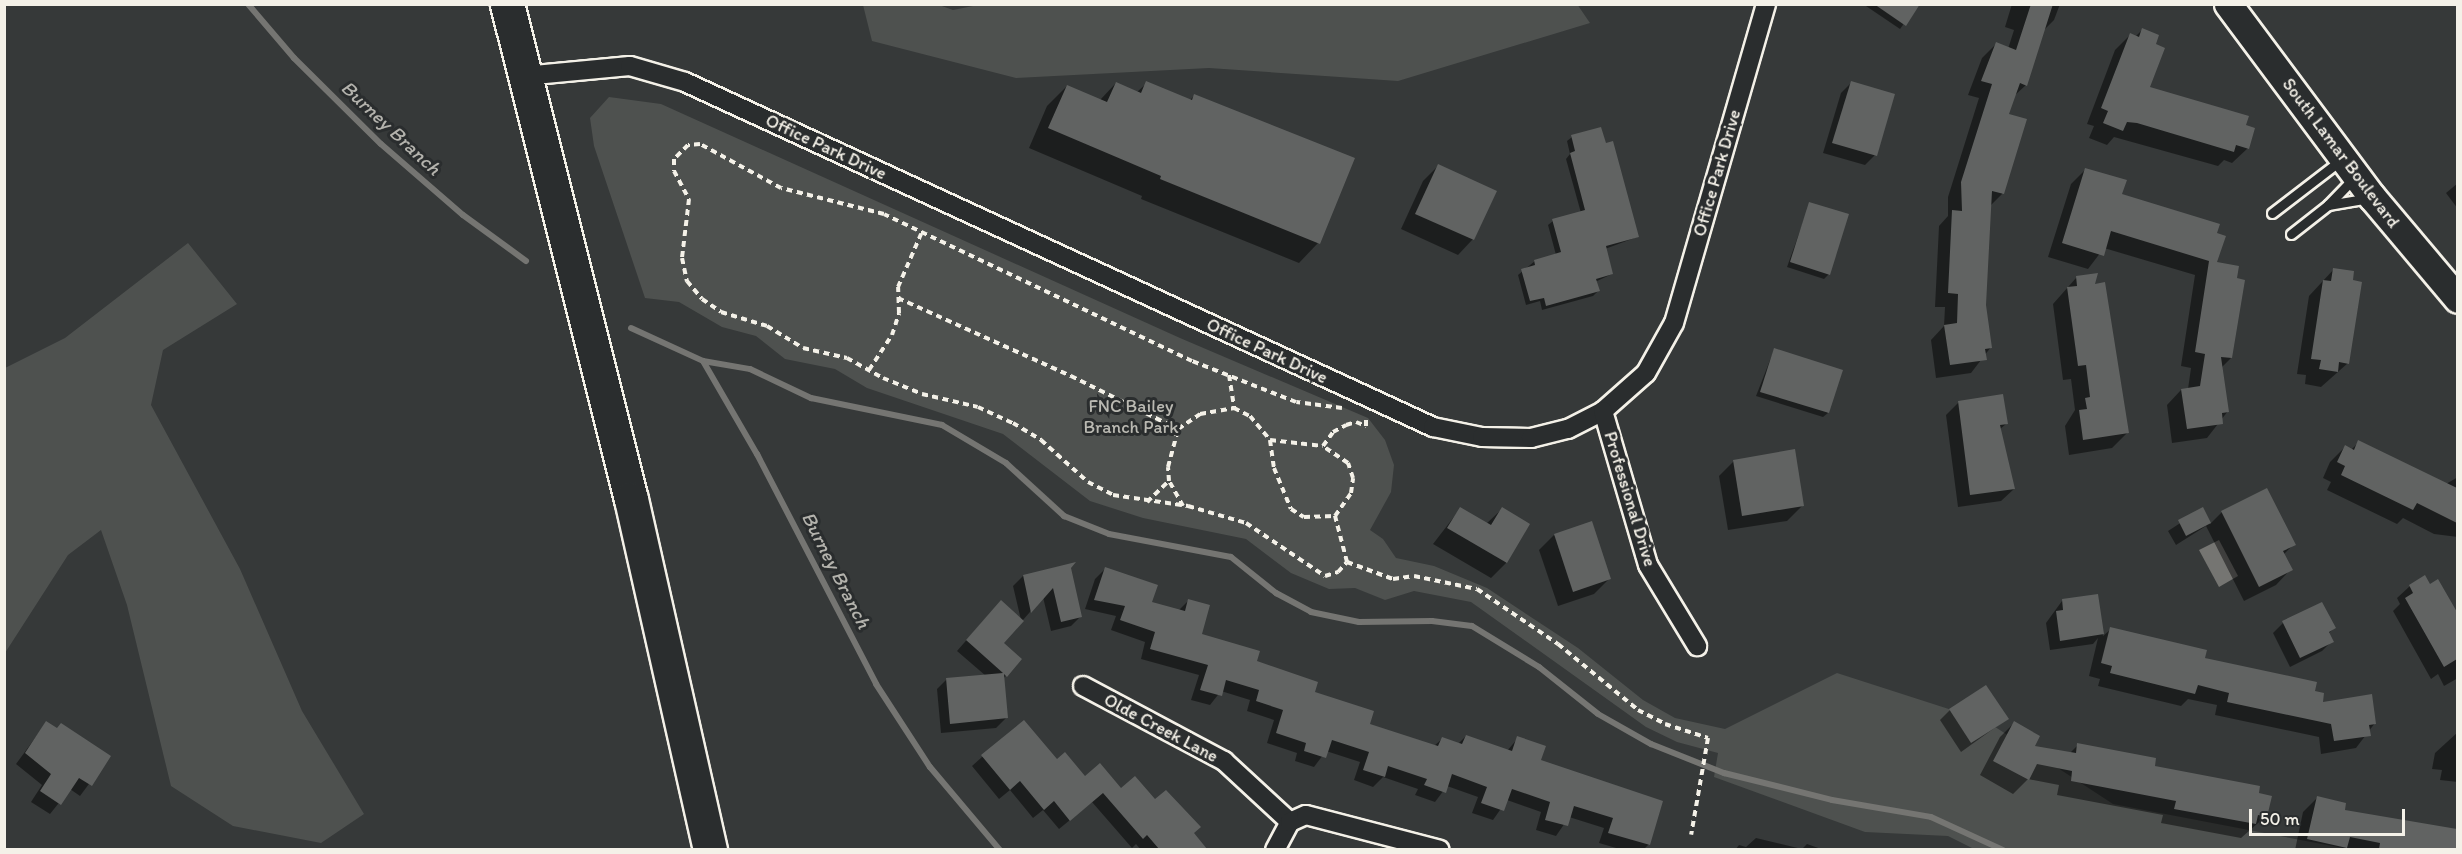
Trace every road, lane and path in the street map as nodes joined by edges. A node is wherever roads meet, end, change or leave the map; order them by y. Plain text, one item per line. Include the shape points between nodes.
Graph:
1 (507, 4) edge
2 (1766, 4) edge
3 (2228, 4) edge
4 (524, 76) junction
5 (2357, 177) junction
6 (2328, 206) junction
7 (2272, 213) dead end
8 (921, 234) junction
9 (2291, 234) dead end
10 (898, 298) junction
11 (2457, 299) edge
12 (869, 370) junction
13 (1229, 375) junction
14 (1234, 408) junction
15 (1351, 411) dead end
16 (1603, 411) junction
17 (1359, 414) dead end
18 (1178, 429) junction
19 (1270, 440) junction
20 (1323, 446) junction
21 (1169, 481) junction
22 (1147, 502) junction
23 (1182, 506) junction
24 (1335, 516) junction
25 (1347, 562) junction
26 (1697, 646) dead end
27 (1083, 686) dead end
28 (1290, 822) junction
29 (1691, 835) dead end
30 (710, 849) edge
31 (1275, 849) edge
32 (1440, 849) edge

1 - 4 highway
2 - 16 street, Office Park Drive via 1674,323 1647,373
3 - 5 street, South Lamar Boulevard
4 - 16 street, Office Park Drive via 630,66 685,82 1433,427 1482,437 1531,438 1568,429
4 - 30 highway via 632,499
5 - 6 lane
5 - 6 lane
5 - 7 lane
5 - 11 street, South Lamar Boulevard
6 - 9 lane
8 - 10 path via 898,287
8 - 12 path via 884,214 781,188 700,144 688,145 674,159 674,171 689,199 682,258 687,281 702,299 721,312 767,326 803,348 848,358
8 - 13 path
10 - 12 path via 899,314 892,335
10 - 18 path
12 - 22 path via 922,394 978,407 1013,423 1041,440 1088,482 1113,495
13 - 14 path
13 - 15 path via 1296,402
14 - 18 path via 1200,414
14 - 19 path via 1250,416
16 - 26 street, Professional Drive via 1648,565
17 - 20 path via 1368,418 1366,426 1356,422 1346,425 1333,432
18 - 21 path via 1171,446
19 - 20 path
19 - 24 path via 1269,450 1291,509 1304,517
20 - 24 path via 1348,463 1353,478 1351,493
21 - 22 path
21 - 23 path
22 - 23 path
23 - 25 path via 1246,523 1325,576 1338,573
24 - 25 path
25 - 29 path via 1392,579 1414,576 1477,589 1557,644 1638,710 1708,738
27 - 28 street, Olde Creek Lane via 1224,760
28 - 31 street
28 - 32 street via 1306,815 1329,819

